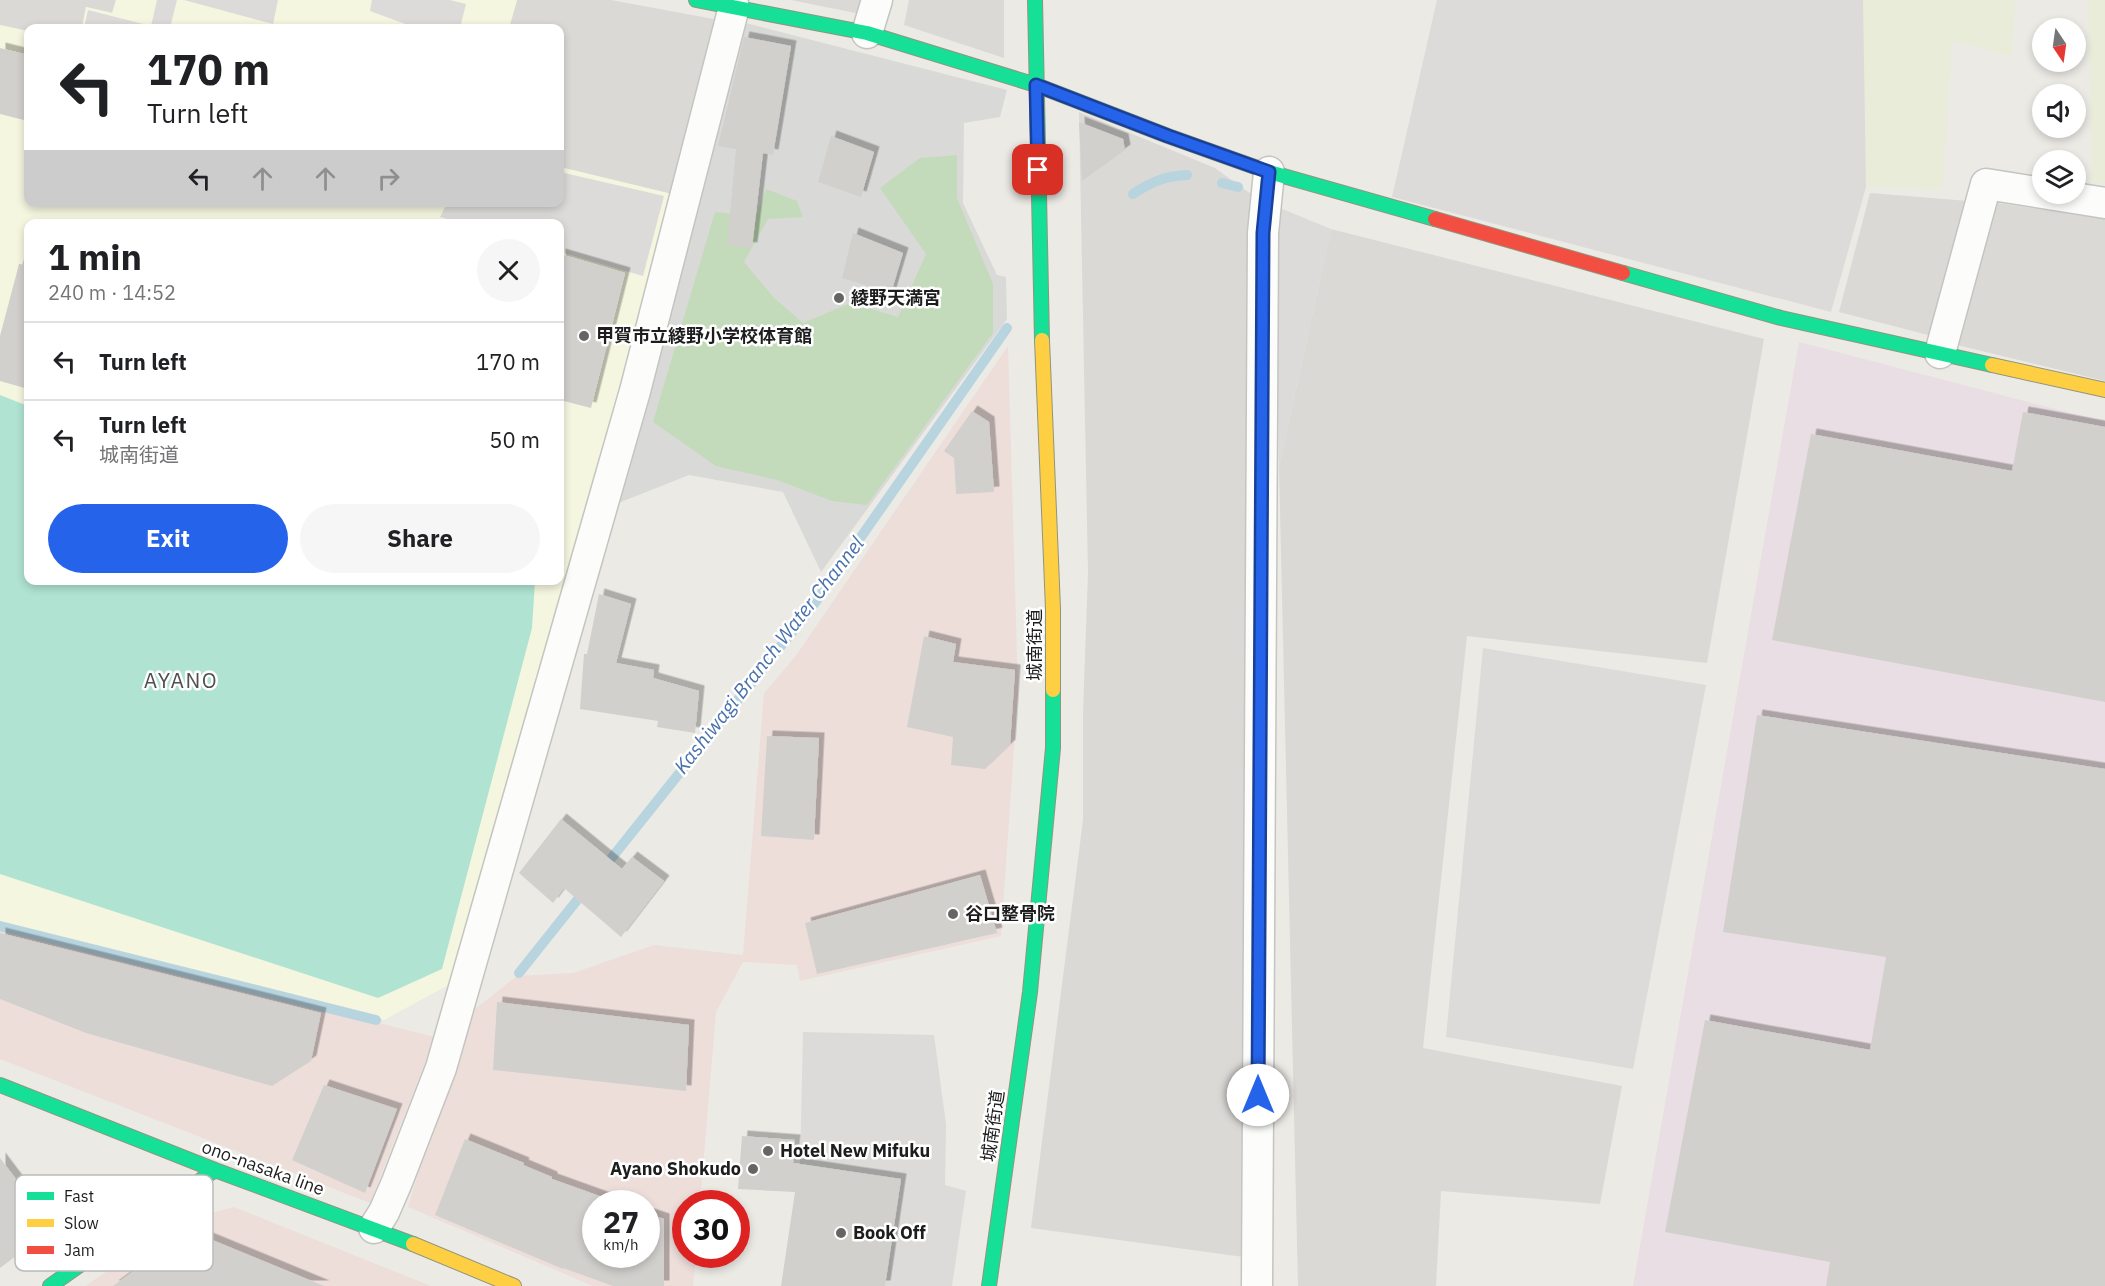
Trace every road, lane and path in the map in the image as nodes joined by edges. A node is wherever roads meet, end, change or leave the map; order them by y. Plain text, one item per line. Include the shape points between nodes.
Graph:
1 (696, 0) edge
2 (877, 0) edge
3 (1035, 0) edge
4 (734, 8) junction
5 (867, 33) junction
6 (1036, 85) junction
7 (1269, 172) junction
8 (2105, 203) edge
9 (1940, 353) junction
10 (2105, 390) edge
11 (0, 1085) edge
12 (215, 1170) junction
13 (208, 1175) edge
14 (374, 1228) junction
15 (71, 1271) edge
16 (50, 1286) edge
17 (514, 1286) edge
18 (989, 1286) edge
19 (1257, 1286) edge

1 - 4 street
2 - 5 street
3 - 6 street, 城南街道
4 - 5 street
4 - 14 street via 635,392 441,1068 397,1182
5 - 6 street
6 - 7 street
6 - 18 street, 城南街道 via 1053,609 1053,748 1030,992
7 - 9 street via 1781,318
7 - 19 street via 1263,233
8 - 9 street via 1986,184
9 - 10 street
11 - 12 street, ono-nasaka line
12 - 13 street
12 - 14 street, ono-nasaka line
14 - 17 street, ono-nasaka line
15 - 16 street

